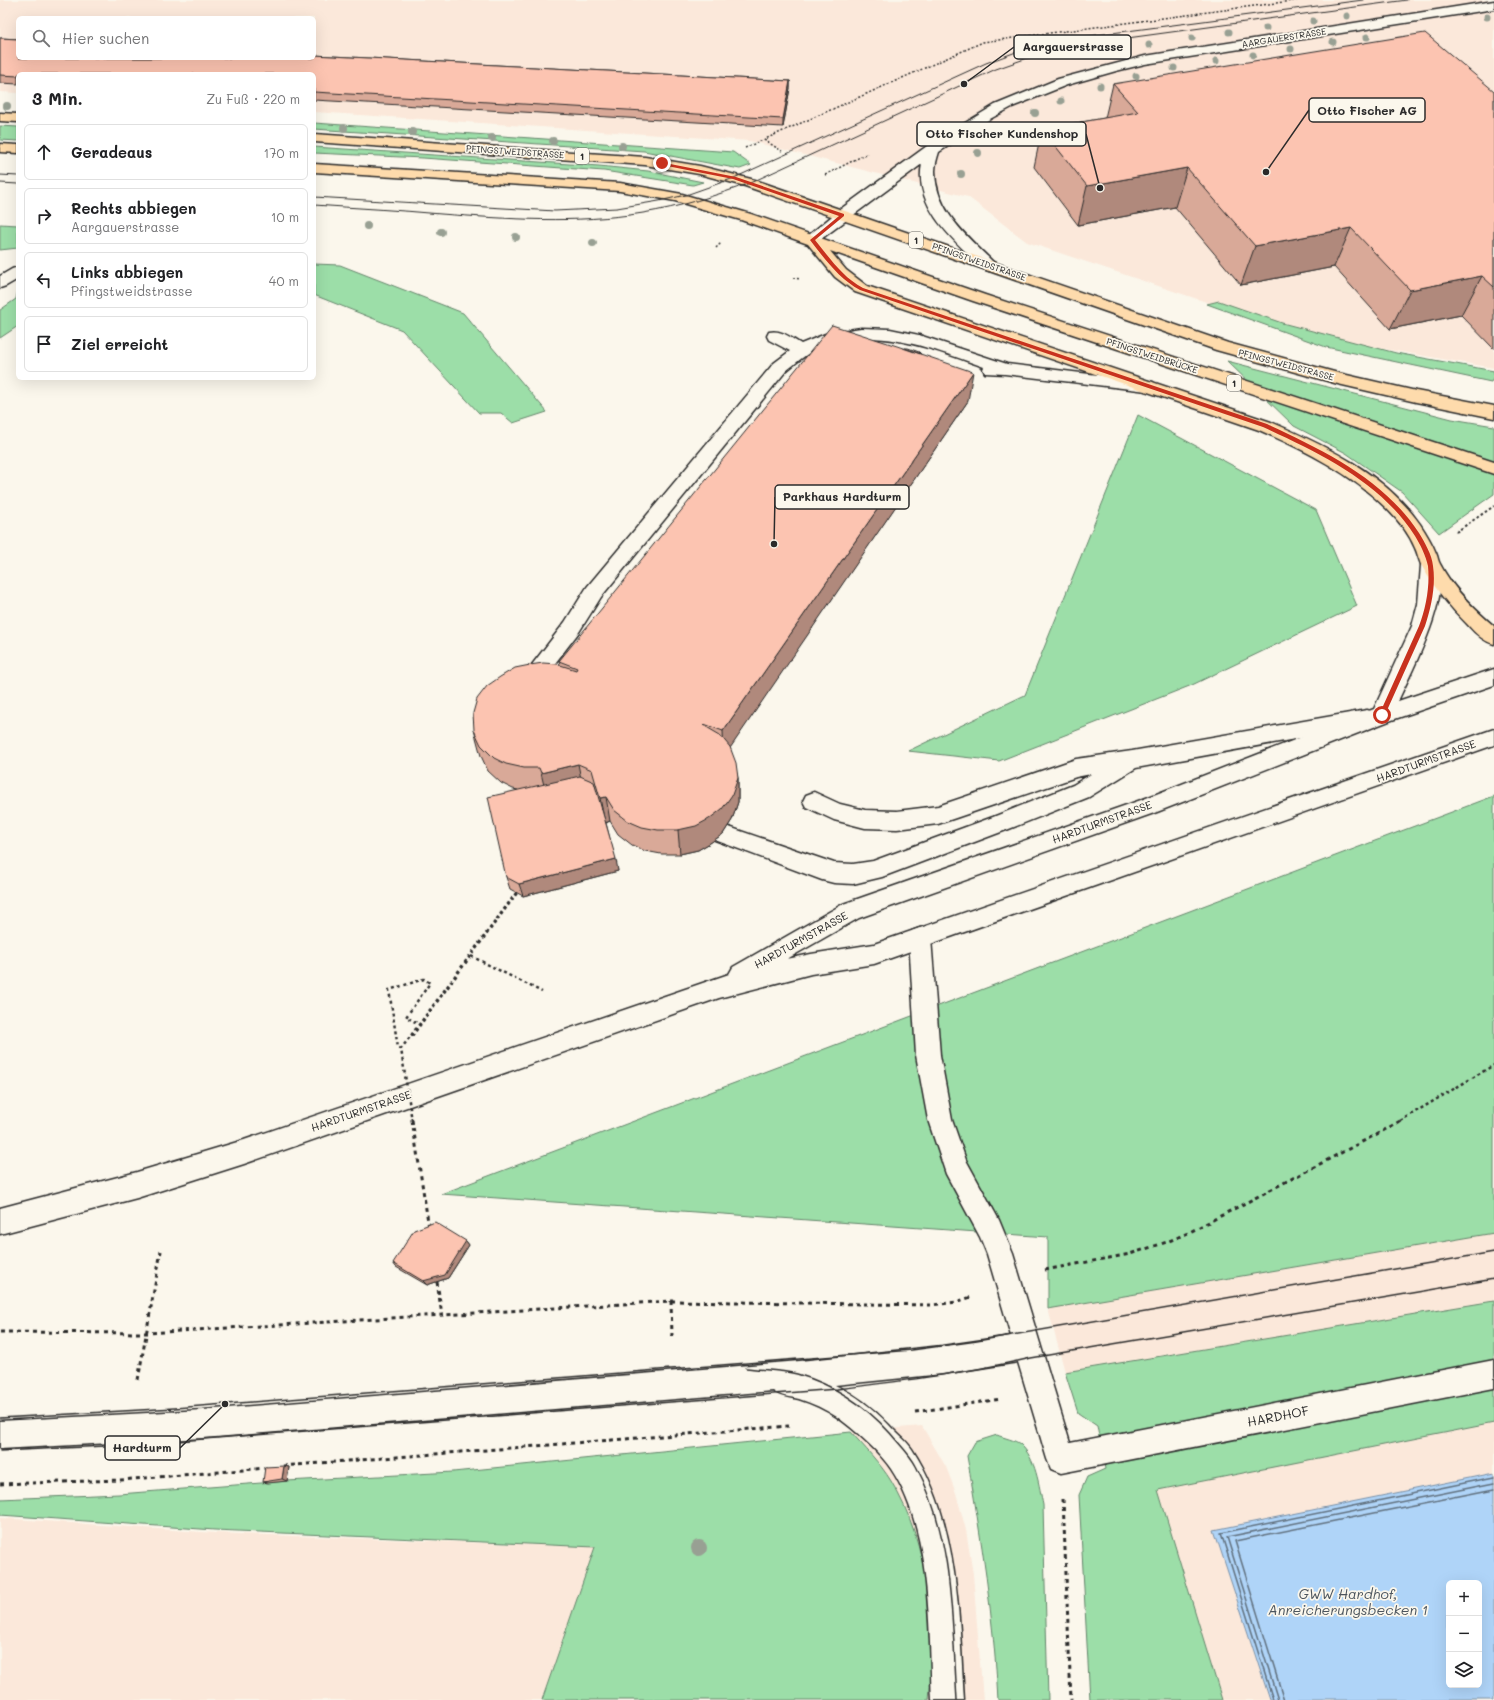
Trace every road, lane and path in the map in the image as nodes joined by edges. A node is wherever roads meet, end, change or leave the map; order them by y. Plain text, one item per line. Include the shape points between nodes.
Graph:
1 (1300, 0) edge
2 (1494, 5) edge
3 (0, 117) edge
4 (16, 118) edge
5 (316, 138) edge
6 (764, 140) junction
7 (0, 148) edge
8 (748, 148) dead end
9 (16, 149) edge
10 (932, 149) junction
11 (872, 151) dead end
12 (782, 152) dead end
13 (316, 168) edge
14 (830, 173) dead end
15 (842, 215) junction
16 (812, 240) junction
17 (989, 266) junction
18 (16, 273) edge
19 (0, 283) edge
20 (775, 336) dead end
21 (802, 351) junction
22 (1005, 369) junction
23 (969, 372) edge
24 (1147, 386) junction
25 (1494, 412) edge
26 (1494, 468) edge
27 (1494, 506) edge
28 (1453, 534) dead end
29 (1430, 565) junction
30 (1494, 638) edge
31 (1494, 677) edge
32 (528, 693) edge
33 (1382, 715) junction
34 (1494, 737) edge
35 (1132, 760) junction
36 (814, 801) dead end
37 (723, 834) edge
38 (920, 938) junction
39 (471, 956) junction
40 (719, 986) junction
41 (542, 992) dead end
42 (421, 1025) junction
43 (412, 1036) dead end
44 (401, 1049) junction
45 (1494, 1064) edge
46 (0, 1221) edge
47 (430, 1236) edge
48 (161, 1252) dead end
49 (1047, 1269) dead end
50 (437, 1282) edge
51 (1008, 1283) junction
52 (671, 1301) junction
53 (442, 1315) junction
54 (0, 1332) edge
55 (147, 1333) junction
56 (672, 1336) dead end
57 (1028, 1348) junction
58 (1494, 1374) edge
59 (138, 1380) dead end
60 (699, 1383) junction
61 (1041, 1392) junction
62 (907, 1413) dead end
63 (791, 1426) dead end
64 (0, 1435) edge
65 (1061, 1459) junction
66 (271, 1467) edge
67 (279, 1467) edge
68 (0, 1484) edge
69 (948, 1700) edge
70 (1071, 1700) edge

1 - 6 path via 983,42
2 - 10 street, AARGAUERSTRASSE via 1145,60 1100,70 1014,101
3 - 4 main road
5 - 15 main road, PFINGSTWEIDSTRASSE / 1 via 662,163 734,178
6 - 8 path
6 - 12 path
7 - 9 main road
10 - 15 street, AARGAUERSTRASSE
10 - 17 street via 928,170 934,202 948,225
11 - 14 path
13 - 16 main road, 1 via 634,189 697,202
15 - 16 street, AARGAUERSTRASSE
15 - 17 main road, PFINGSTWEIDSTRASSE / 1
16 - 24 main road via 841,274 862,289
16 - 26 main road, PFINGSTWEIDBRÜCKE / 1 via 993,303
17 - 25 main road, PFINGSTWEIDSTRASSE / 1 via 1248,355 1316,374
18 - 19 street
20 - 21 street
21 - 22 street via 819,342 840,336 886,332 916,339
21 - 32 street via 780,367 594,592 572,627 538,671
22 - 23 street
22 - 24 street
24 - 29 main road via 1265,426 1309,446 1351,471 1388,499 1408,521 1423,544
27 - 28 path
29 - 30 main road via 1452,596
29 - 33 street via 1431,584 1427,611
31 - 33 street, HARDTURMSTRASSE
33 - 35 street
33 - 40 street, HARDTURMSTRASSE via 1149,806 851,912
34 - 38 street, HARDTURMSTRASSE
35 - 36 street via 1076,768 948,812 897,820 851,816
35 - 37 street via 1082,791 943,845 862,873 834,873 822,870
38 - 40 street, HARDTURMSTRASSE via 874,954 811,964
38 - 51 street via 928,1055 940,1120 956,1165 990,1229
39 - 41 path
39 - 42 path
39 - 44 path, bridge via 517,893
40 - 46 street, HARDTURMSTRASSE via 244,1152 137,1185
42 - 43 path
42 - 44 path via 406,1016 430,983 424,979 388,990 398,1048
44 - 47 path, bridge
45 - 49 path via 1379,1133 1188,1233 1130,1254
48 - 55 path
50 - 53 path
51 - 52 path via 956,1302 932,1305
51 - 57 street
52 - 53 path
52 - 56 path
53 - 55 path
54 - 55 path
55 - 59 path
57 - 60 street via 835,1372
57 - 61 street
58 - 65 street, HARDHOF via 1127,1444
60 - 64 street via 204,1424
60 - 69 street via 765,1380 810,1389 831,1397 855,1413 902,1459 921,1498 934,1542 941,1597
61 - 62 path
61 - 65 street
63 - 67 path
65 - 70 path
66 - 68 path via 121,1480

